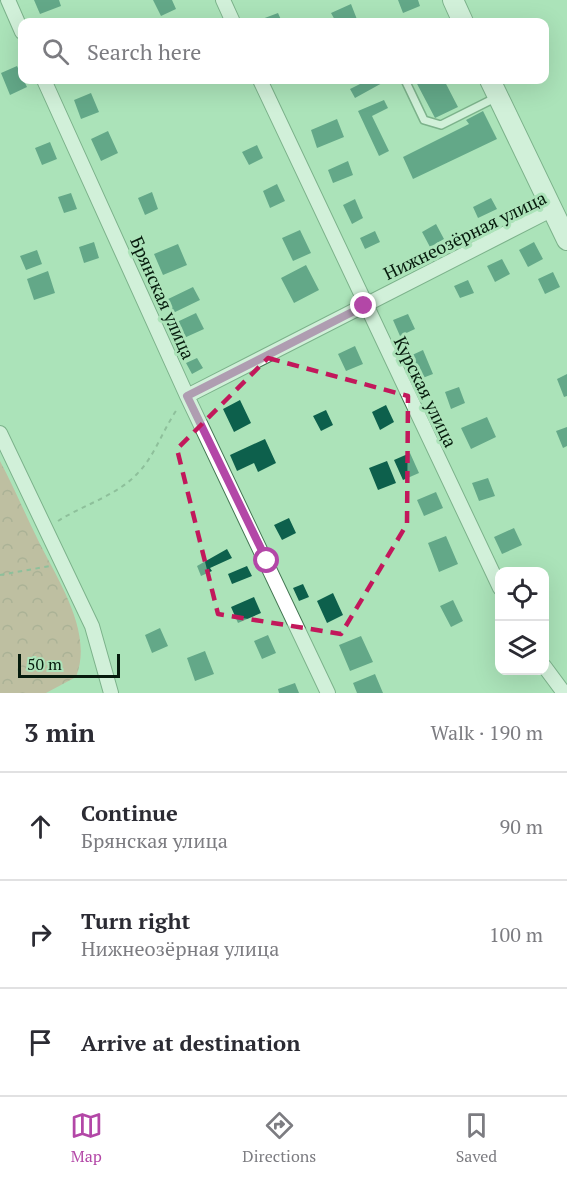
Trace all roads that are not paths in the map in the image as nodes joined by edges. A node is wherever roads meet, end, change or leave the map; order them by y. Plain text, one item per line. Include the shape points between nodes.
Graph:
1 (8, 0) edge
2 (223, 0) edge
3 (453, 0) edge
4 (231, 18) edge
5 (462, 18) edge
6 (18, 23) edge
7 (46, 84) edge
8 (262, 84) edge
9 (407, 84) edge
10 (494, 88) edge
11 (555, 210) junction
12 (567, 240) edge
13 (364, 306) junction
14 (187, 396) junction
15 (0, 433) edge
16 (495, 578) edge
17 (549, 673) edge
18 (111, 693) edge
19 (328, 693) edge
20 (564, 693) edge

1 - 6 street
2 - 4 street
3 - 5 main road
7 - 14 street, Брянская улица
8 - 13 street, Курская улица
9 - 10 lane via 424,120 441,125
10 - 11 main road
11 - 12 main road
11 - 13 street, Нижнеозёрная улица
13 - 14 street, Нижнеозёрная улица
13 - 16 street, Курская улица
14 - 19 street, Брянская улица
15 - 18 street via 92,626
17 - 20 street

